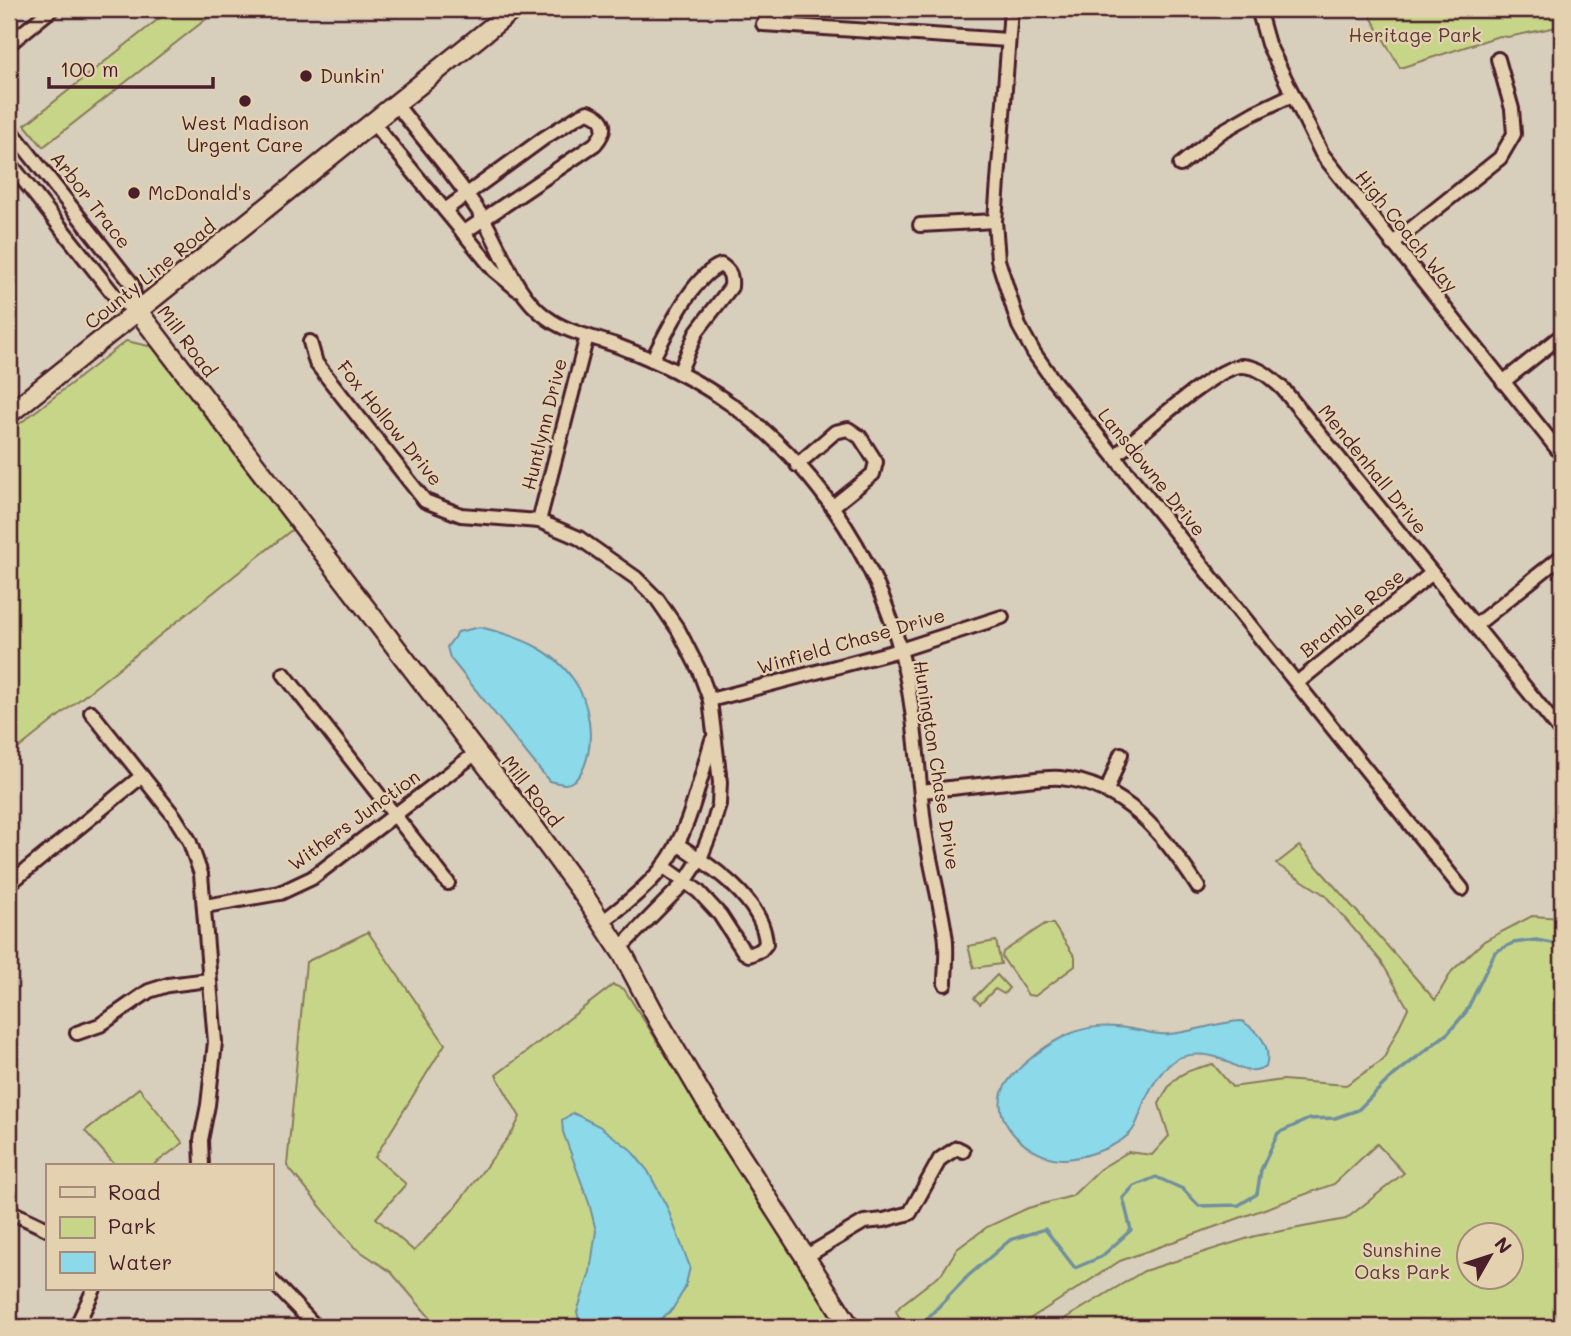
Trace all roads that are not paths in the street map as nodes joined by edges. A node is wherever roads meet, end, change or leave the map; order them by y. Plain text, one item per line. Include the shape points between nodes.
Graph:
1 (52, 9) edge
2 (514, 9) edge
3 (1012, 9) edge
4 (1258, 9) edge
5 (763, 24) dead end
6 (1008, 40) junction
7 (9, 44) edge
8 (1498, 59) dead end
9 (1292, 95) junction
10 (396, 104) junction
11 (373, 123) junction
12 (9, 128) edge
13 (9, 162) edge
14 (1180, 165) dead end
15 (468, 195) junction
16 (445, 211) junction
17 (483, 218) junction
18 (995, 221) junction
19 (920, 225) dead end
20 (463, 233) junction
21 (1392, 244) junction
22 (523, 294) junction
23 (137, 310) junction
24 (1562, 335) edge
25 (587, 336) junction
26 (310, 342) dead end
27 (652, 360) junction
28 (679, 373) junction
29 (1503, 382) junction
30 (9, 414) edge
31 (1115, 456) junction
32 (1562, 456) edge
33 (797, 465) junction
34 (832, 508) junction
35 (539, 521) junction
36 (1562, 556) edge
37 (1433, 573) junction
38 (1002, 617) dead end
39 (1476, 625) junction
40 (900, 650) junction
41 (284, 674) dead end
42 (1297, 683) junction
43 (710, 700) junction
44 (91, 712) dead end
45 (1562, 733) edge
46 (713, 736) junction
47 (476, 754) junction
48 (1121, 754) dead end
49 (142, 776) junction
50 (921, 791) junction
51 (1107, 791) junction
52 (395, 816) junction
53 (677, 844) junction
54 (700, 859) junction
55 (663, 866) junction
56 (685, 882) junction
57 (448, 883) dead end
58 (9, 884) edge
59 (1198, 887) dead end
60 (1462, 889) dead end
61 (205, 906) junction
62 (601, 922) junction
63 (619, 948) junction
64 (209, 980) junction
65 (945, 984) dead end
66 (77, 1032) dead end
67 (963, 1151) dead end
68 (202, 1164) edge
69 (9, 1211) edge
70 (46, 1229) edge
71 (805, 1257) junction
72 (273, 1282) edge
73 (94, 1290) edge
74 (76, 1327) edge
75 (316, 1327) edge
76 (850, 1327) edge

1 - 7 street
2 - 10 street, County Line Road
3 - 6 street, Lansdowne Drive
4 - 9 street, High Coach Way via 1268,44
5 - 6 street
6 - 18 street, Lansdowne Drive
8 - 21 street via 1514,134 1500,158
9 - 14 street via 1221,132
9 - 21 street, High Coach Way via 1322,154
10 - 11 street, County Line Road
10 - 15 street, Hunington Chase Drive
11 - 16 street
11 - 23 street, County Line Road
12 - 23 street, Arbor Trace via 132,284
13 - 23 street via 118,300
15 - 16 street
15 - 17 street, Hunington Chase Drive
15 - 17 street via 579,116 588,112 601,120 604,128 595,144
16 - 20 street
17 - 20 street
17 - 22 street, Hunington Chase Drive
18 - 19 street
18 - 31 street, Lansdowne Drive via 998,260 1019,326 1053,380
20 - 22 street via 494,270
21 - 29 street, High Coach Way
22 - 25 street, Hunington Chase Drive via 545,317
23 - 30 street, County Line Road
23 - 47 street, Mill Road
24 - 29 street
25 - 27 street, Hunington Chase Drive
25 - 35 street, Huntlynn Drive
26 - 35 street, Fox Hollow Drive via 316,363 425,500 461,515
27 - 28 street, Hunington Chase Drive
27 - 28 street via 678,311 712,268 721,265 729,270 731,287 697,331
28 - 33 street, Hunington Chase Drive via 734,406
29 - 32 street, High Coach Way
31 - 37 street, Mendenhall Drive via 1213,377 1240,365 1264,371
31 - 42 street, Lansdowne Drive
33 - 34 street, Hunington Chase Drive
33 - 34 street via 835,432 848,429 865,444 876,463 873,474
34 - 40 street, Hunington Chase Drive via 876,578
35 - 43 street, Fox Hollow Drive via 601,552 657,599 679,631
36 - 39 street
37 - 39 street, Mendenhall Drive
37 - 42 street, Bramble Rose
38 - 40 street, Winfield Chase Drive
39 - 45 street, Mendenhall Drive
40 - 43 street, Winfield Chase Drive
40 - 50 street, Hunington Chase Drive via 914,720
41 - 52 street
42 - 60 street, Lansdowne Drive
43 - 46 street, Fox Hollow Drive
44 - 49 street
46 - 53 street, Fox Hollow Drive
46 - 54 street, Fox Hollow Drive via 719,804
47 - 52 street, Withers Junction
47 - 62 street, Mill Road
48 - 51 street
49 - 58 street
49 - 61 street via 190,840
50 - 51 street via 1058,778
50 - 65 street, Hunington Chase Drive via 946,937
51 - 59 street via 1146,820
52 - 57 street
52 - 61 street, Withers Junction via 326,869 292,888 266,897
53 - 54 street
53 - 55 street, Fox Hollow Drive
54 - 56 street, Fox Hollow Drive
54 - 56 street via 750,906 766,944 749,955 744,952 720,915
55 - 56 street
55 - 62 street, Fox Hollow Drive
56 - 63 street, Fox Hollow Drive
61 - 64 street
62 - 63 street, Mill Road
63 - 71 street, Mill Road via 706,1102
64 - 66 street via 149,991 100,1025
64 - 68 street via 215,1042
67 - 71 street via 957,1148 940,1159 910,1213 864,1222
69 - 70 street
71 - 76 street, Mill Road
72 - 75 street
73 - 74 street

